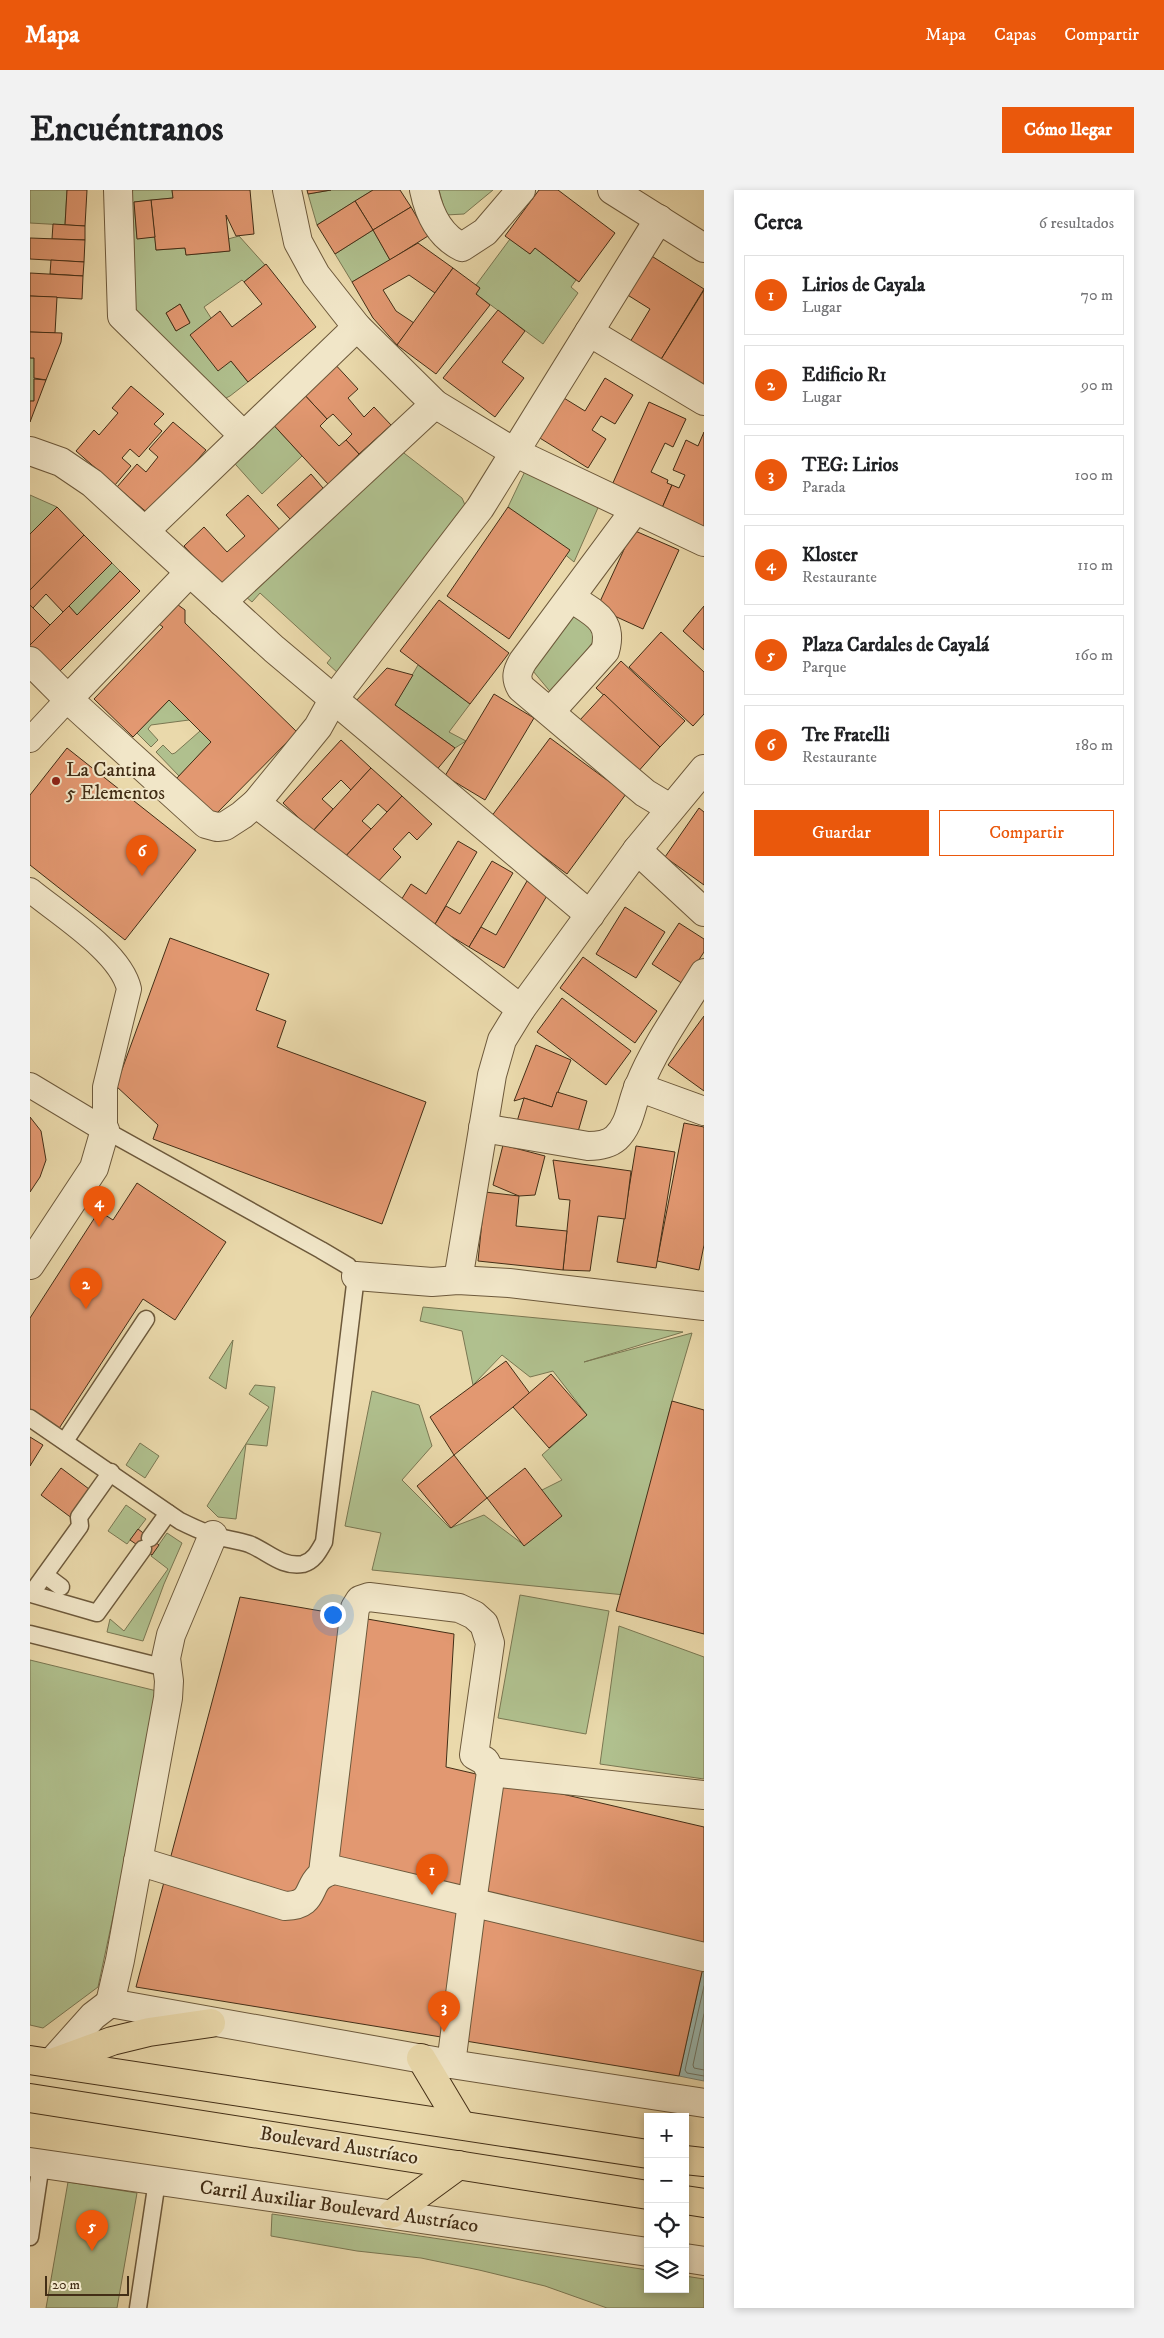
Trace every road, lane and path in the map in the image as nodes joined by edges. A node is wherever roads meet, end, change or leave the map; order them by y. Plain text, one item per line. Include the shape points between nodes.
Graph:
1 (118, 190) edge
2 (287, 190) edge
3 (424, 190) edge
4 (521, 190) edge
5 (612, 190) edge
6 (659, 219) junction
7 (704, 248) edge
8 (357, 327) junction
9 (589, 332) junction
10 (704, 401) edge
11 (435, 404) junction
12 (244, 436) junction
13 (30, 451) edge
14 (514, 452) junction
15 (635, 510) junction
16 (146, 530) junction
17 (704, 542) edge
18 (189, 573) junction
19 (571, 598) junction
20 (222, 602) junction
21 (30, 661) edge
22 (68, 699) junction
23 (333, 700) junction
24 (551, 711) junction
25 (30, 740) edge
26 (704, 769) edge
27 (256, 803) junction
28 (670, 808) junction
29 (637, 850) junction
30 (30, 890) edge
31 (704, 912) edge
32 (590, 915) junction
33 (704, 973) edge
34 (521, 1009) junction
35 (30, 1085) edge
36 (638, 1086) junction
37 (704, 1111) edge
38 (483, 1128) junction
39 (105, 1130) junction
40 (30, 1265) edge
41 (356, 1276) junction
42 (458, 1280) junction
43 (704, 1306) edge
44 (146, 1319) dead end
45 (30, 1418) edge
46 (65, 1442) junction
47 (111, 1472) junction
48 (168, 1513) junction
49 (213, 1535) junction
50 (45, 1575) junction
51 (61, 1587) dead end
52 (30, 1634) edge
53 (166, 1668) junction
54 (491, 1772) junction
55 (704, 1795) edge
56 (138, 1861) junction
57 (323, 1873) junction
58 (472, 1902) junction
59 (704, 1957) edge
60 (110, 2003) junction
61 (211, 2023) junction
62 (421, 2058) junction
63 (41, 2061) edge
64 (451, 2064) junction
65 (30, 2098) edge
66 (704, 2102) edge
67 (461, 2125) junction
68 (644, 2153) edge
69 (689, 2160) edge
70 (704, 2162) edge
71 (36, 2163) edge
72 (459, 2165) junction
73 (157, 2181) junction
74 (644, 2194) edge
75 (689, 2201) edge
76 (704, 2203) edge
77 (392, 2214) junction
78 (30, 2237) edge
79 (644, 2251) edge
80 (689, 2259) edge
81 (704, 2261) edge
82 (138, 2308) edge

1 - 12 street via 122,316
2 - 8 street via 298,242 316,275
3 - 4 street via 438,228 462,247 485,232
5 - 6 street
6 - 7 street
6 - 9 street
8 - 11 street
8 - 12 street
9 - 10 street
9 - 14 street
11 - 14 street
11 - 20 street
12 - 16 street
13 - 16 street via 62,462 92,483
14 - 15 street
14 - 23 street via 480,508
15 - 17 street
15 - 19 street
16 - 18 street
18 - 20 street
18 - 22 street
19 - 24 street via 523,661 517,675 521,688
19 - 24 street via 600,618 608,633 607,643 605,651
20 - 23 street
21 - 22 street
22 - 25 street
22 - 27 street via 206,824 224,826
23 - 27 street via 318,727
23 - 32 street
24 - 28 street via 645,793
26 - 28 street
27 - 34 street
28 - 29 street
29 - 31 street
29 - 32 street
30 - 39 lane via 112,956 127,977 129,989 105,1087
32 - 34 street
33 - 36 street
34 - 38 street via 502,1040
35 - 39 street
36 - 37 street
36 - 38 street via 625,1126 616,1138 603,1145 588,1146
38 - 42 street
39 - 40 street via 94,1168
39 - 41 lane via 322,1250 348,1266
41 - 42 street via 432,1282
41 - 49 lane via 324,1542 312,1560 302,1564 288,1563 250,1544
42 - 43 street
44 - 46 lane
45 - 46 lane
46 - 47 lane
47 - 48 lane
47 - 50 lane via 79,1517 80,1526
48 - 49 lane
48 - 50 lane via 97,1613 32,1594
49 - 53 street via 176,1619
50 - 51 lane
52 - 53 lane
53 - 56 street via 168,1698
54 - 55 street
54 - 57 street via 485,1761 474,1755 490,1643 484,1624 459,1608 369,1597 360,1600 352,1618
54 - 58 street
56 - 57 street via 285,1906 299,1906 308,1898 313,1884
56 - 60 street
57 - 58 street via 335,1870
58 - 59 street
58 - 64 street
60 - 61 street
60 - 63 street
61 - 62 street
61 - 63 main road via 149,2032
62 - 64 street
62 - 67 main road
63 - 67 main road, Boulevard Austríaco
64 - 66 street
65 - 72 main road, Boulevard Austríaco
67 - 68 main road, Boulevard Austríaco
69 - 70 main road
71 - 73 street, Carril Auxiliar Boulevard Austríaco
71 - 78 lane
72 - 74 main road, Boulevard Austríaco
72 - 77 main road
73 - 77 street, Carril Auxiliar Boulevard Austríaco
73 - 82 lane
75 - 76 main road
77 - 79 street, Carril Auxiliar Boulevard Austríaco
80 - 81 street

